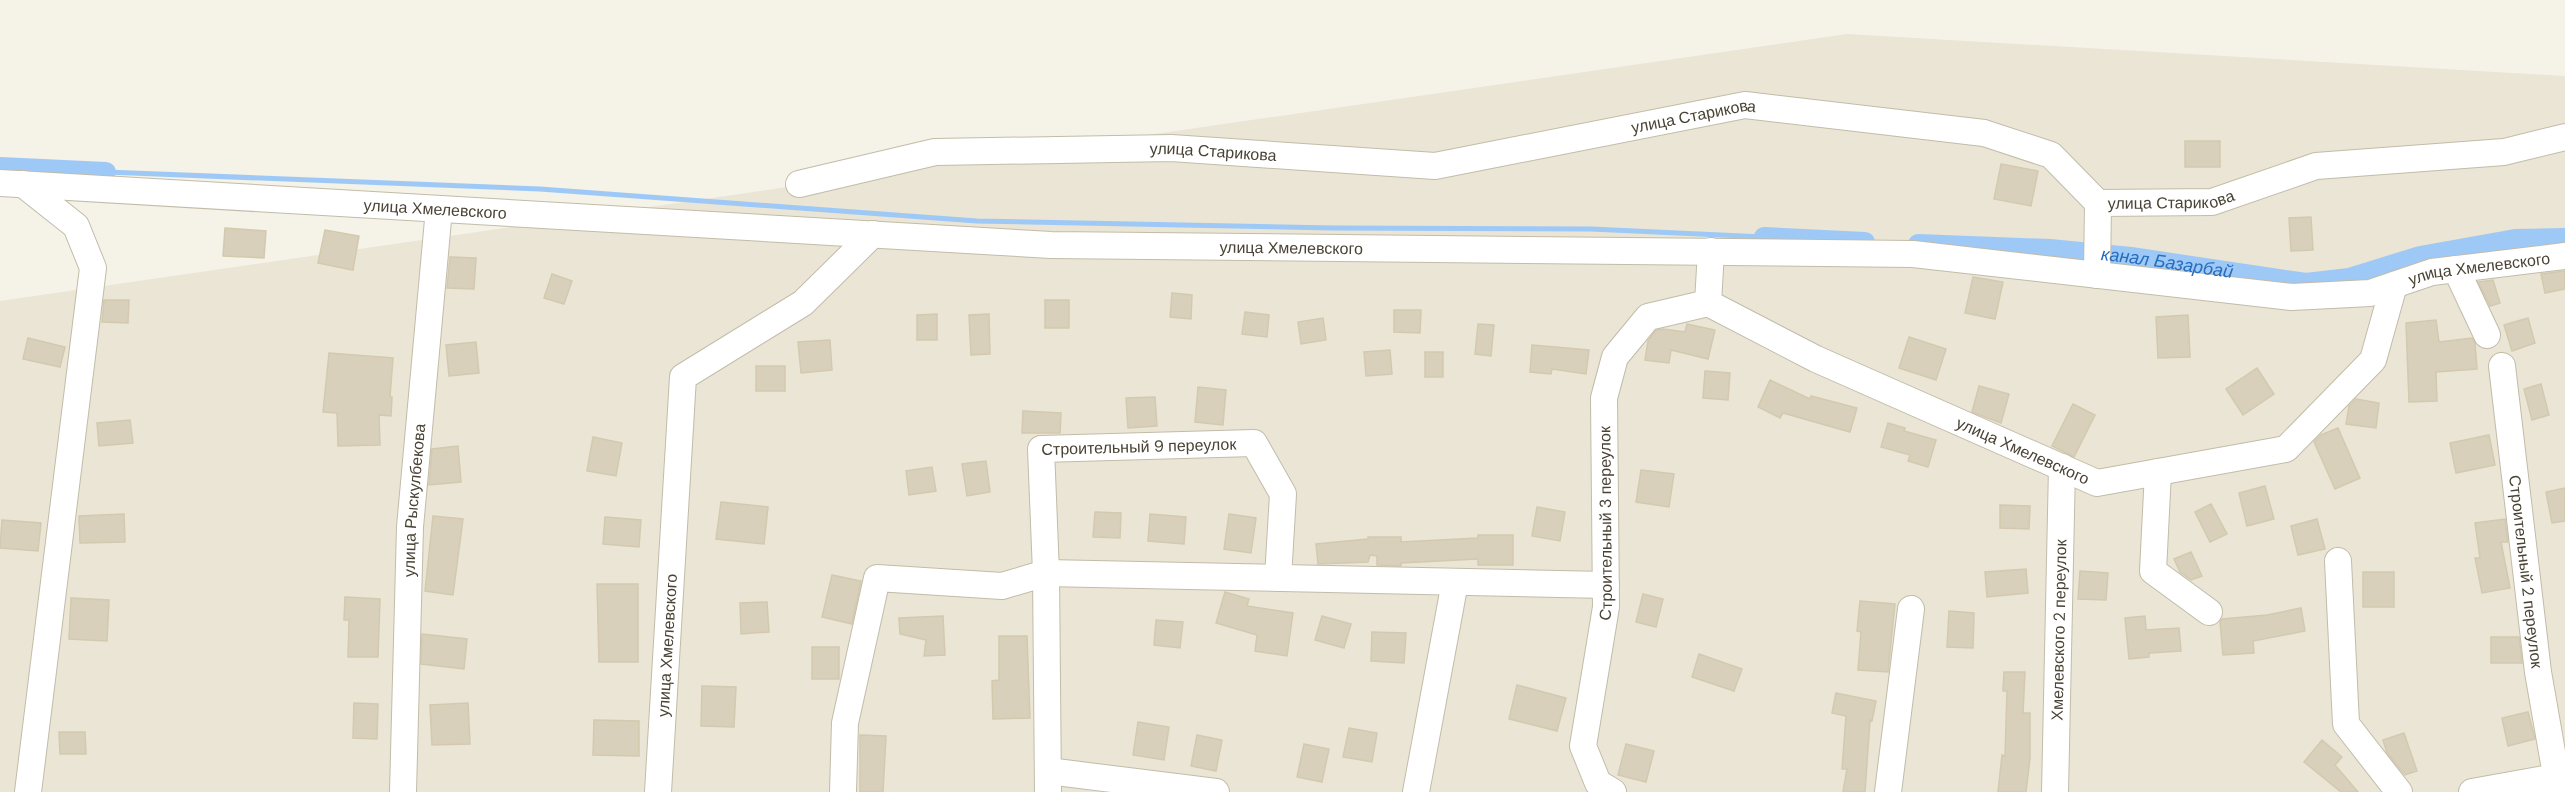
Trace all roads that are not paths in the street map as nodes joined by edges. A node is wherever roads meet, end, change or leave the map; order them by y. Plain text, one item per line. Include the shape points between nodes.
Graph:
1 (2565, 137) edge
2 (11, 183) edge
3 (799, 184) dead end
4 (439, 209) junction
5 (2098, 209) junction
6 (873, 234) junction
7 (1711, 250) junction
8 (2565, 256) edge
9 (2456, 269) junction
10 (2097, 274) junction
11 (2394, 285) junction
12 (1708, 303) junction
13 (2487, 335) dead end
14 (2502, 366) dead end
15 (2062, 467) junction
16 (2158, 472) junction
17 (2338, 561) dead end
18 (1046, 573) junction
19 (1278, 578) junction
20 (1455, 582) junction
21 (1606, 585) junction
22 (1911, 609) dead end
23 (2209, 612) dead end
24 (1048, 781) edge
25 (2557, 785) edge
26 (28, 792) edge
27 (403, 792) edge
28 (658, 792) edge
29 (843, 792) edge
30 (1216, 792) edge
31 (1416, 792) edge
32 (1613, 792) edge
33 (1888, 792) edge
34 (2055, 792) edge
35 (2399, 792) edge
36 (2472, 792) edge

1 - 5 street, улица Старикова via 2504,152 2316,166 2212,202
2 - 4 street, улица Хмелевского
2 - 26 street via 76,226 93,268
3 - 5 street, улица Старикова via 935,152 1171,148 1435,166 1745,105 1984,133 2051,155
4 - 6 street, улица Хмелевского
4 - 27 street, улица Рыскулбекова via 410,527
5 - 10 street
6 - 7 street, улица Хмелевского via 1051,245
6 - 28 street, улица Хмелевского via 803,303 683,377
7 - 10 street, улица Хмелевского via 1914,254
7 - 12 street
8 - 9 street, улица Хмелевского
9 - 11 street, улица Хмелевского via 2432,272
9 - 13 street
10 - 11 street, улица Хмелевского via 2292,297 2370,293
11 - 16 street, улица Хмелевского via 2373,360 2286,449
12 - 15 street, улица Хмелевского via 1816,359
12 - 21 street, Строительный 3 переулок via 1648,317 1615,357 1604,398
14 - 25 street, Строительный 2 переулок via 2538,672
15 - 16 street, улица Хмелевского via 2097,483
15 - 34 street, Хмелевского 2 переулок
16 - 23 street via 2153,571
17 - 35 street via 2346,724
18 - 19 street
18 - 19 street, Строительный 9 переулок via 1041,449 1254,443 1283,494
18 - 24 street
18 - 29 street via 1002,586 877,578 845,723
19 - 20 street
20 - 21 street
20 - 31 street
21 - 32 street, Строительный 3 переулок via 1606,607 1583,746 1598,783
22 - 33 street
24 - 30 street
25 - 36 street, Строительный 2 переулок

